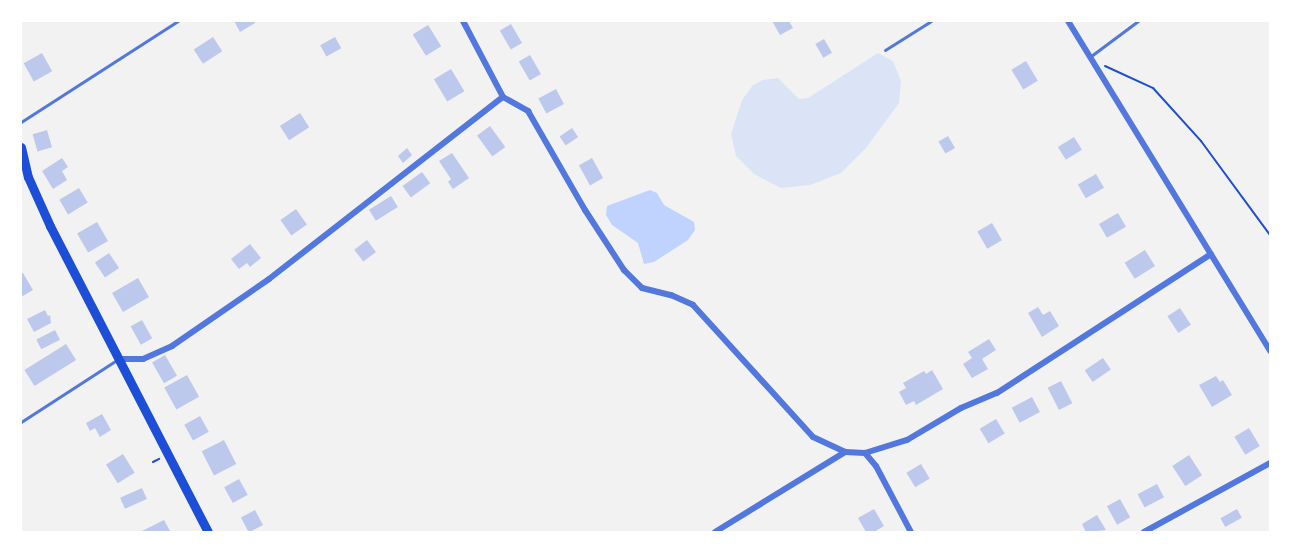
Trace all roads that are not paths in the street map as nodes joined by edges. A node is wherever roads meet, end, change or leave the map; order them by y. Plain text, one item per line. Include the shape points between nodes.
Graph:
1 (178, 21) edge
2 (463, 21) edge
3 (931, 21) edge
4 (1068, 21) edge
5 (1138, 21) edge
6 (885, 50) dead end
7 (1090, 57) junction
8 (503, 96) junction
9 (21, 122) edge
10 (21, 147) edge
11 (1211, 254) junction
12 (1270, 351) edge
13 (118, 359) junction
14 (21, 422) edge
15 (845, 452) junction
16 (865, 453) junction
17 (1270, 463) edge
18 (208, 532) edge
19 (715, 532) edge
20 (911, 532) edge
21 (1144, 532) edge

1 - 9 lane
2 - 8 street
3 - 6 lane
4 - 7 street
5 - 7 lane
7 - 11 street
8 - 13 street via 269,279 182,339 143,359
8 - 15 street via 528,111 624,270 642,288 693,305 813,436
10 - 13 main road via 28,177 50,226
11 - 12 street
11 - 16 street via 997,393 961,408 908,440
13 - 14 lane
13 - 18 main road
15 - 16 street
15 - 19 street
16 - 20 street
17 - 21 street

